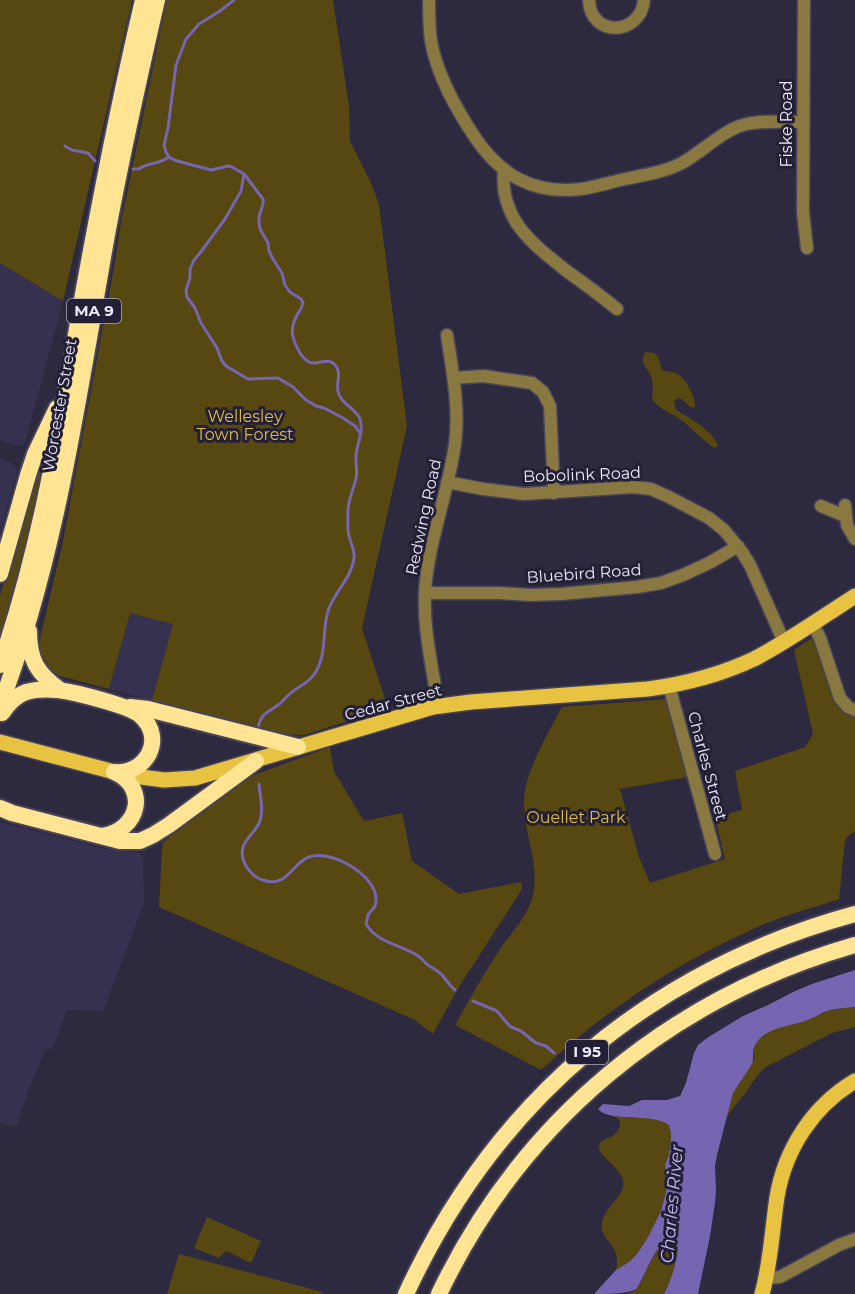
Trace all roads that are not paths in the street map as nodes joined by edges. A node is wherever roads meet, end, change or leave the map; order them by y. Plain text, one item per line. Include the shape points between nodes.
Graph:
1 (143, 0) edge
2 (157, 0) edge
3 (429, 0) edge
4 (590, 0) edge
5 (644, 0) edge
6 (804, 0) edge
7 (802, 122) junction
8 (504, 170) junction
9 (807, 248) dead end
10 (617, 309) dead end
11 (447, 335) dead end
12 (453, 378) junction
13 (68, 381) junction
14 (447, 482) junction
15 (554, 493) junction
16 (821, 506) dead end
17 (855, 539) edge
18 (738, 546) junction
19 (0, 574) edge
20 (425, 593) junction
21 (855, 596) edge
22 (29, 621) junction
23 (813, 624) junction
24 (784, 642) junction
25 (0, 665) edge
26 (669, 686) junction
27 (60, 690) junction
28 (0, 706) edge
29 (123, 706) junction
30 (438, 706) junction
31 (855, 710) edge
32 (0, 716) edge
33 (7, 744) edge
34 (298, 747) junction
35 (256, 761) junction
36 (114, 772) junction
37 (4, 812) edge
38 (101, 836) junction
39 (715, 854) dead end
40 (855, 914) edge
41 (855, 945) edge
42 (855, 1081) edge
43 (855, 1239) edge
44 (766, 1278) junction
45 (406, 1294) edge
46 (439, 1294) edge
47 (762, 1294) edge

1 - 13 highway, Worcester Street / MA 9 via 109,150
2 - 22 highway, Worcester Street / MA 9 via 122,155 64,478
3 - 8 street via 431,40 445,85 473,135
4 - 5 street via 596,19 618,28 634,22
6 - 7 street, Fiske Road
7 - 8 street via 743,125 675,166 581,189 539,187
7 - 9 street, Fiske Road via 802,212
8 - 10 street via 508,203 523,233
11 - 12 street, Redwing Road
12 - 14 street, Redwing Road via 457,421
12 - 15 street via 484,376 532,383 543,392 550,406
13 - 19 highway via 32,463
13 - 25 highway, Worcester Street / MA 9 via 38,534
14 - 15 street, Bobolink Road via 524,494
14 - 20 street, Redwing Road
15 - 18 street, Bobolink Road via 651,489 709,518
16 - 17 street via 845,511 848,529
18 - 20 street, Bluebird Road via 661,583 637,587 550,594
18 - 24 street, Bobolink Road
20 - 30 street, Redwing Road via 425,630
21 - 23 main road, Cedar Street
22 - 27 highway via 33,660 42,676
22 - 28 highway, Worcester Street / MA 9
23 - 24 main road, Cedar Street
23 - 31 street via 840,698
24 - 26 main road, Cedar Street via 735,667
26 - 30 main road, Cedar Street
26 - 39 street, Charles Street
27 - 29 highway
27 - 32 highway via 26,692
29 - 34 highway
29 - 36 highway via 146,721 152,743 137,768
30 - 34 main road, Cedar Street
33 - 36 main road, Cedar Street
34 - 35 main road, Cedar Street
35 - 36 main road, Cedar Street via 179,780 153,780
35 - 38 highway via 147,838 127,842
36 - 38 highway via 132,788 134,812 121,830
37 - 38 highway
40 - 45 highway, I 95 via 772,942 704,973 652,1003 585,1053 536,1100 487,1158 436,1236
41 - 46 highway, I 95 via 785,968 732,992 675,1025 609,1074 560,1119 507,1181 470,1236
42 - 44 main road via 817,1113 790,1152 778,1195
43 - 44 street via 780,1277
44 - 47 main road

